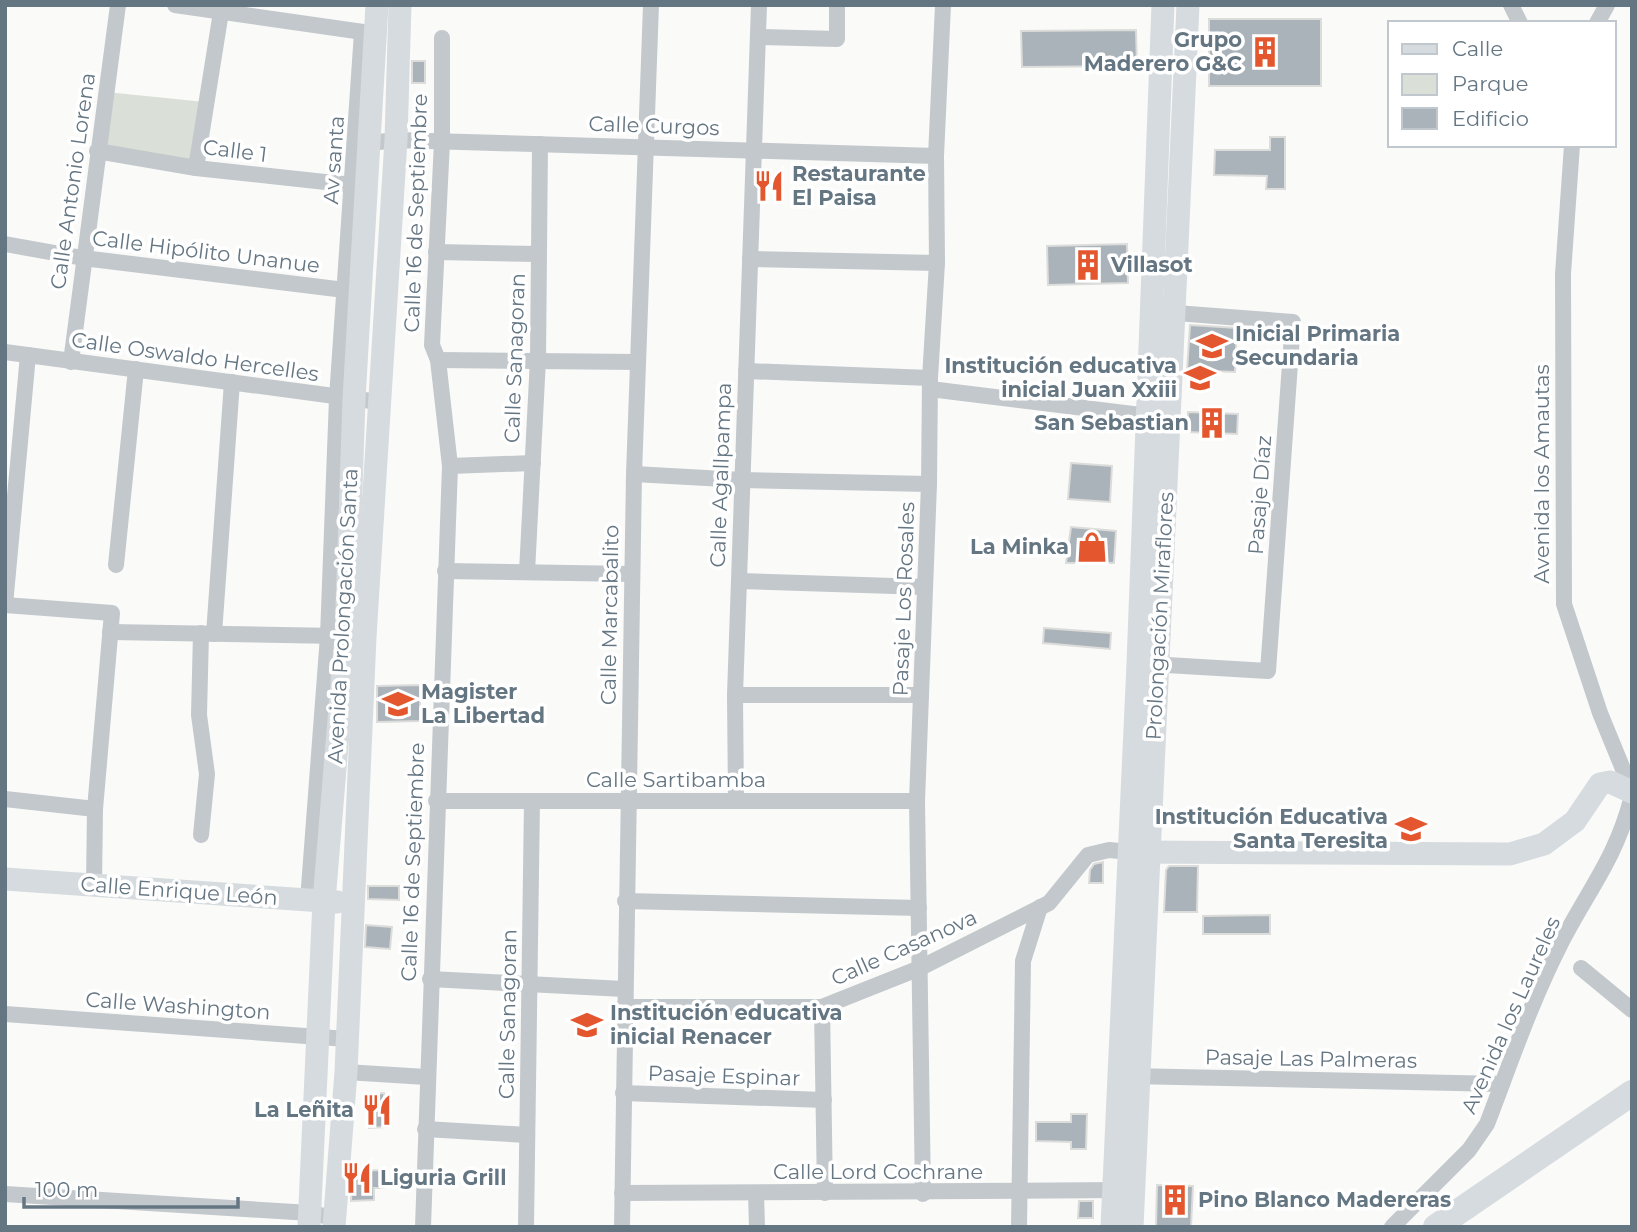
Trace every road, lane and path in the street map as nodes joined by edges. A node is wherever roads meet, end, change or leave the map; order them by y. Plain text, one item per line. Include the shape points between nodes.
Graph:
1 (118, 5) edge
2 (175, 5) edge
3 (377, 5) edge
4 (400, 5) edge
5 (651, 5) edge
6 (759, 5) edge
7 (837, 5) edge
8 (943, 5) edge
9 (1163, 5) edge
10 (1188, 5) edge
11 (1511, 5) edge
12 (1607, 5) edge
13 (221, 12) junction
14 (1519, 21) edge
15 (1599, 21) edge
16 (379, 34) junction
17 (758, 37) junction
18 (442, 38) dead end
19 (396, 140) junction
20 (442, 142) junction
21 (370, 143) junction
22 (540, 144) junction
23 (645, 147) junction
24 (1572, 147) edge
25 (754, 150) junction
26 (97, 151) junction
27 (936, 156) junction
28 (196, 168) junction
29 (361, 186) junction
30 (5, 244) edge
31 (436, 252) junction
32 (539, 254) junction
33 (83, 258) junction
34 (750, 259) junction
35 (937, 263) junction
36 (353, 291) junction
37 (1176, 313) junction
38 (5, 352) edge
39 (29, 355) junction
40 (538, 359) junction
41 (438, 360) junction
42 (71, 362) junction
43 (638, 362) junction
44 (136, 369) junction
45 (746, 370) junction
46 (232, 382) junction
47 (930, 383) junction
48 (345, 398) junction
49 (379, 402) junction
50 (1159, 418) junction
51 (533, 463) junction
52 (450, 466) junction
53 (634, 474) junction
54 (742, 480) junction
55 (929, 484) junction
56 (116, 565) dead end
57 (444, 571) junction
58 (527, 572) junction
59 (632, 574) junction
60 (738, 581) junction
61 (925, 587) junction
62 (5, 605) edge
63 (110, 632) junction
64 (208, 634) junction
65 (346, 636) junction
66 (1148, 664) junction
67 (735, 695) junction
68 (921, 695) junction
69 (1632, 793) edge
70 (5, 799) edge
71 (532, 801) junction
72 (627, 801) junction
73 (736, 801) junction
74 (917, 801) junction
75 (436, 802) junction
76 (95, 809) junction
77 (201, 835) dead end
78 (1138, 853) junction
79 (5, 879) edge
80 (94, 885) junction
81 (316, 901) junction
82 (625, 901) junction
83 (353, 903) junction
84 (919, 908) junction
85 (1040, 908) junction
86 (920, 968) junction
87 (1581, 968) dead end
88 (430, 979) junction
89 (529, 984) junction
90 (624, 989) junction
91 (623, 1007) junction
92 (822, 1007) junction
93 (1632, 1010) edge
94 (5, 1014) edge
95 (320, 1038) junction
96 (347, 1040) junction
97 (346, 1072) junction
98 (1128, 1076) junction
99 (426, 1077) junction
100 (1502, 1084) junction
101 (623, 1093) junction
102 (1632, 1093) edge
103 (824, 1100) junction
104 (1632, 1112) edge
105 (425, 1129) junction
106 (527, 1135) junction
107 (1123, 1190) junction
108 (622, 1193) junction
109 (756, 1193) junction
110 (1020, 1193) junction
111 (5, 1194) edge
112 (825, 1194) junction
113 (923, 1194) junction
114 (310, 1220) edge
115 (335, 1222) edge
116 (423, 1227) edge
117 (526, 1227) edge
118 (622, 1227) edge
119 (757, 1227) edge
120 (1019, 1227) edge
121 (1112, 1227) edge
122 (1132, 1227) edge
123 (1392, 1227) edge
124 (1436, 1227) edge
125 (1464, 1227) edge

1 - 26 street, Calle Antonio Lorena
2 - 13 street
3 - 16 street, Avenida Prolongación Santa
4 - 16 street, Avenida Prolongación Santa
5 - 23 street, Calle Marcabalito
6 - 17 street, Calle Agallpampa
7 - 17 street via 837,39
8 - 27 street, Pasaje Los Rosales
9 - 50 street, Prolongación Miraflores
10 - 37 street, Prolongación Miraflores
11 - 14 street
12 - 15 street
13 - 16 street
13 - 28 street
16 - 19 street, Avenida Prolongación Santa
16 - 21 street, Avenida Prolongación Santa
16 - 29 street, Av santa
17 - 25 street, Calle Agallpampa
18 - 20 street, Calle 16 de Septiembre
19 - 20 street, Calle Curgos
19 - 21 street, Calle Curgos
19 - 49 street, Avenida Prolongación Santa
20 - 22 street, Calle Curgos
20 - 31 street, Calle 16 de Septiembre
21 - 29 street, Avenida Prolongación Santa
22 - 23 street, Calle Curgos
22 - 32 street, Calle Sanagoran
23 - 25 street, Calle Curgos
23 - 43 street, Calle Marcabalito
24 - 69 street, Avenida los Amautas via 1563,275 1564,604
25 - 27 street, Calle Curgos
25 - 34 street, Calle Agallpampa
26 - 28 street, Calle 1
26 - 33 street, Calle Antonio Lorena
27 - 35 street, Pasaje Los Rosales
28 - 29 street, Calle 1
29 - 36 street, Avenida Prolongación Santa
30 - 33 street, Calle Hipólito Unanue
31 - 32 street
31 - 41 street, Calle 16 de Septiembre via 432,345
32 - 40 street, Calle Sanagoran
33 - 36 street, Calle Hipólito Unanue
33 - 42 street, Calle Antonio Lorena
34 - 35 street
34 - 45 street, Calle Agallpampa
35 - 47 street, Pasaje Los Rosales
36 - 48 street, Avenida Prolongación Santa
37 - 50 street, Prolongación Miraflores
37 - 66 street, Pasaje Díaz via 1293,322 1268,671
38 - 39 street, Calle Oswaldo Hercelles
39 - 42 street, Calle Oswaldo Hercelles
39 - 62 street
40 - 41 street
40 - 43 street
40 - 51 street, Calle Sanagoran
41 - 52 street, Calle 16 de Septiembre
42 - 44 street, Calle Oswaldo Hercelles
43 - 53 street, Calle Marcabalito
44 - 46 street, Calle Oswaldo Hercelles
44 - 56 street
45 - 47 street
45 - 54 street, Calle Agallpampa
46 - 48 street, Calle Oswaldo Hercelles
46 - 64 street
47 - 50 street
47 - 55 street, Pasaje Los Rosales
48 - 49 street, Calle Oswaldo Hercelles
48 - 65 street, Avenida Prolongación Santa
49 - 65 street, Avenida Prolongación Santa
50 - 66 street, Prolongación Miraflores
51 - 52 street
51 - 58 street, Calle Sanagoran
52 - 57 street, Calle 16 de Septiembre
53 - 54 street
53 - 59 street, Calle Marcabalito
54 - 55 street
54 - 60 street, Calle Agallpampa
55 - 61 street, Pasaje Los Rosales
57 - 58 street
57 - 75 street, Calle 16 de Septiembre
58 - 59 street
59 - 72 street, Calle Marcabalito
60 - 61 street
60 - 67 street, Calle Agallpampa
61 - 68 street, Pasaje Los Rosales
62 - 63 street via 112,613
63 - 64 street
63 - 76 street
64 - 65 street
64 - 77 street via 199,715 207,774
65 - 81 street, Avenida Prolongación Santa
65 - 83 street, Avenida Prolongación Santa
66 - 78 street, Prolongación Miraflores
67 - 68 street
67 - 73 street, Calle Agallpampa
68 - 74 street, Pasaje Los Rosales
69 - 78 street via 1610,782 1600,785 1575,821 1544,844 1510,854
69 - 100 street, Avenida los Laureles via 1611,859 1560,944
70 - 76 street
71 - 72 street, Calle Sartibamba
71 - 75 street, Calle Sartibamba
71 - 89 street, Calle Sanagoran
72 - 73 street, Calle Sartibamba
72 - 82 street, Calle Marcabalito
73 - 74 street, Calle Sartibamba
74 - 84 street, Pasaje Los Rosales
75 - 88 street, Calle 16 de Septiembre
76 - 80 street
78 - 85 street, Calle Casanova via 1109,850 1088,855
78 - 98 street, Prolongación Miraflores
79 - 80 street, Calle Enrique León
80 - 81 street, Calle Enrique León
81 - 83 street, Calle Enrique León
81 - 95 street, Avenida Prolongación Santa
82 - 84 street
82 - 90 street, Calle Marcabalito
83 - 96 street, Avenida Prolongación Santa
84 - 86 street, Pasaje Los Rosales
85 - 86 street, Calle Casanova
85 - 110 street via 1023,961
86 - 92 street, Calle Casanova
86 - 113 street, Pasaje Los Rosales
87 - 93 street
88 - 89 street
88 - 99 street, Calle 16 de Septiembre
89 - 90 street
89 - 106 street, Calle Sanagoran
90 - 91 street, Calle Marcabalito
91 - 92 street, Calle Casanova
91 - 101 street, Calle Marcabalito
92 - 103 street
94 - 95 street, Calle Washington
95 - 96 street, Calle Washington
95 - 114 street, Avenida Prolongación Santa
96 - 97 street, Avenida Prolongación Santa
97 - 99 street
97 - 115 street, Avenida Prolongación Santa
98 - 100 street, Pasaje Las Palmeras
98 - 107 street, Prolongación Miraflores
99 - 105 street, Calle 16 de Septiembre
100 - 123 street, Avenida los Laureles via 1487,1124 1469,1150
101 - 103 street, Pasaje Espinar
101 - 108 street, Calle Marcabalito
102 - 124 main road
103 - 112 street
104 - 125 main road
105 - 106 street
105 - 116 street, Calle 16 de Septiembre
106 - 117 street, Calle Sanagoran
107 - 110 street, Calle Lord Cochrane
107 - 121 street, Prolongación Miraflores
107 - 122 street, Prolongación Miraflores
108 - 109 street, Calle Lord Cochrane
108 - 118 street, Calle Marcabalito
109 - 112 street, Calle Lord Cochrane
109 - 119 street
110 - 113 street, Calle Lord Cochrane
110 - 120 street
111 - 114 street
112 - 113 street, Calle Lord Cochrane
114 - 115 street

